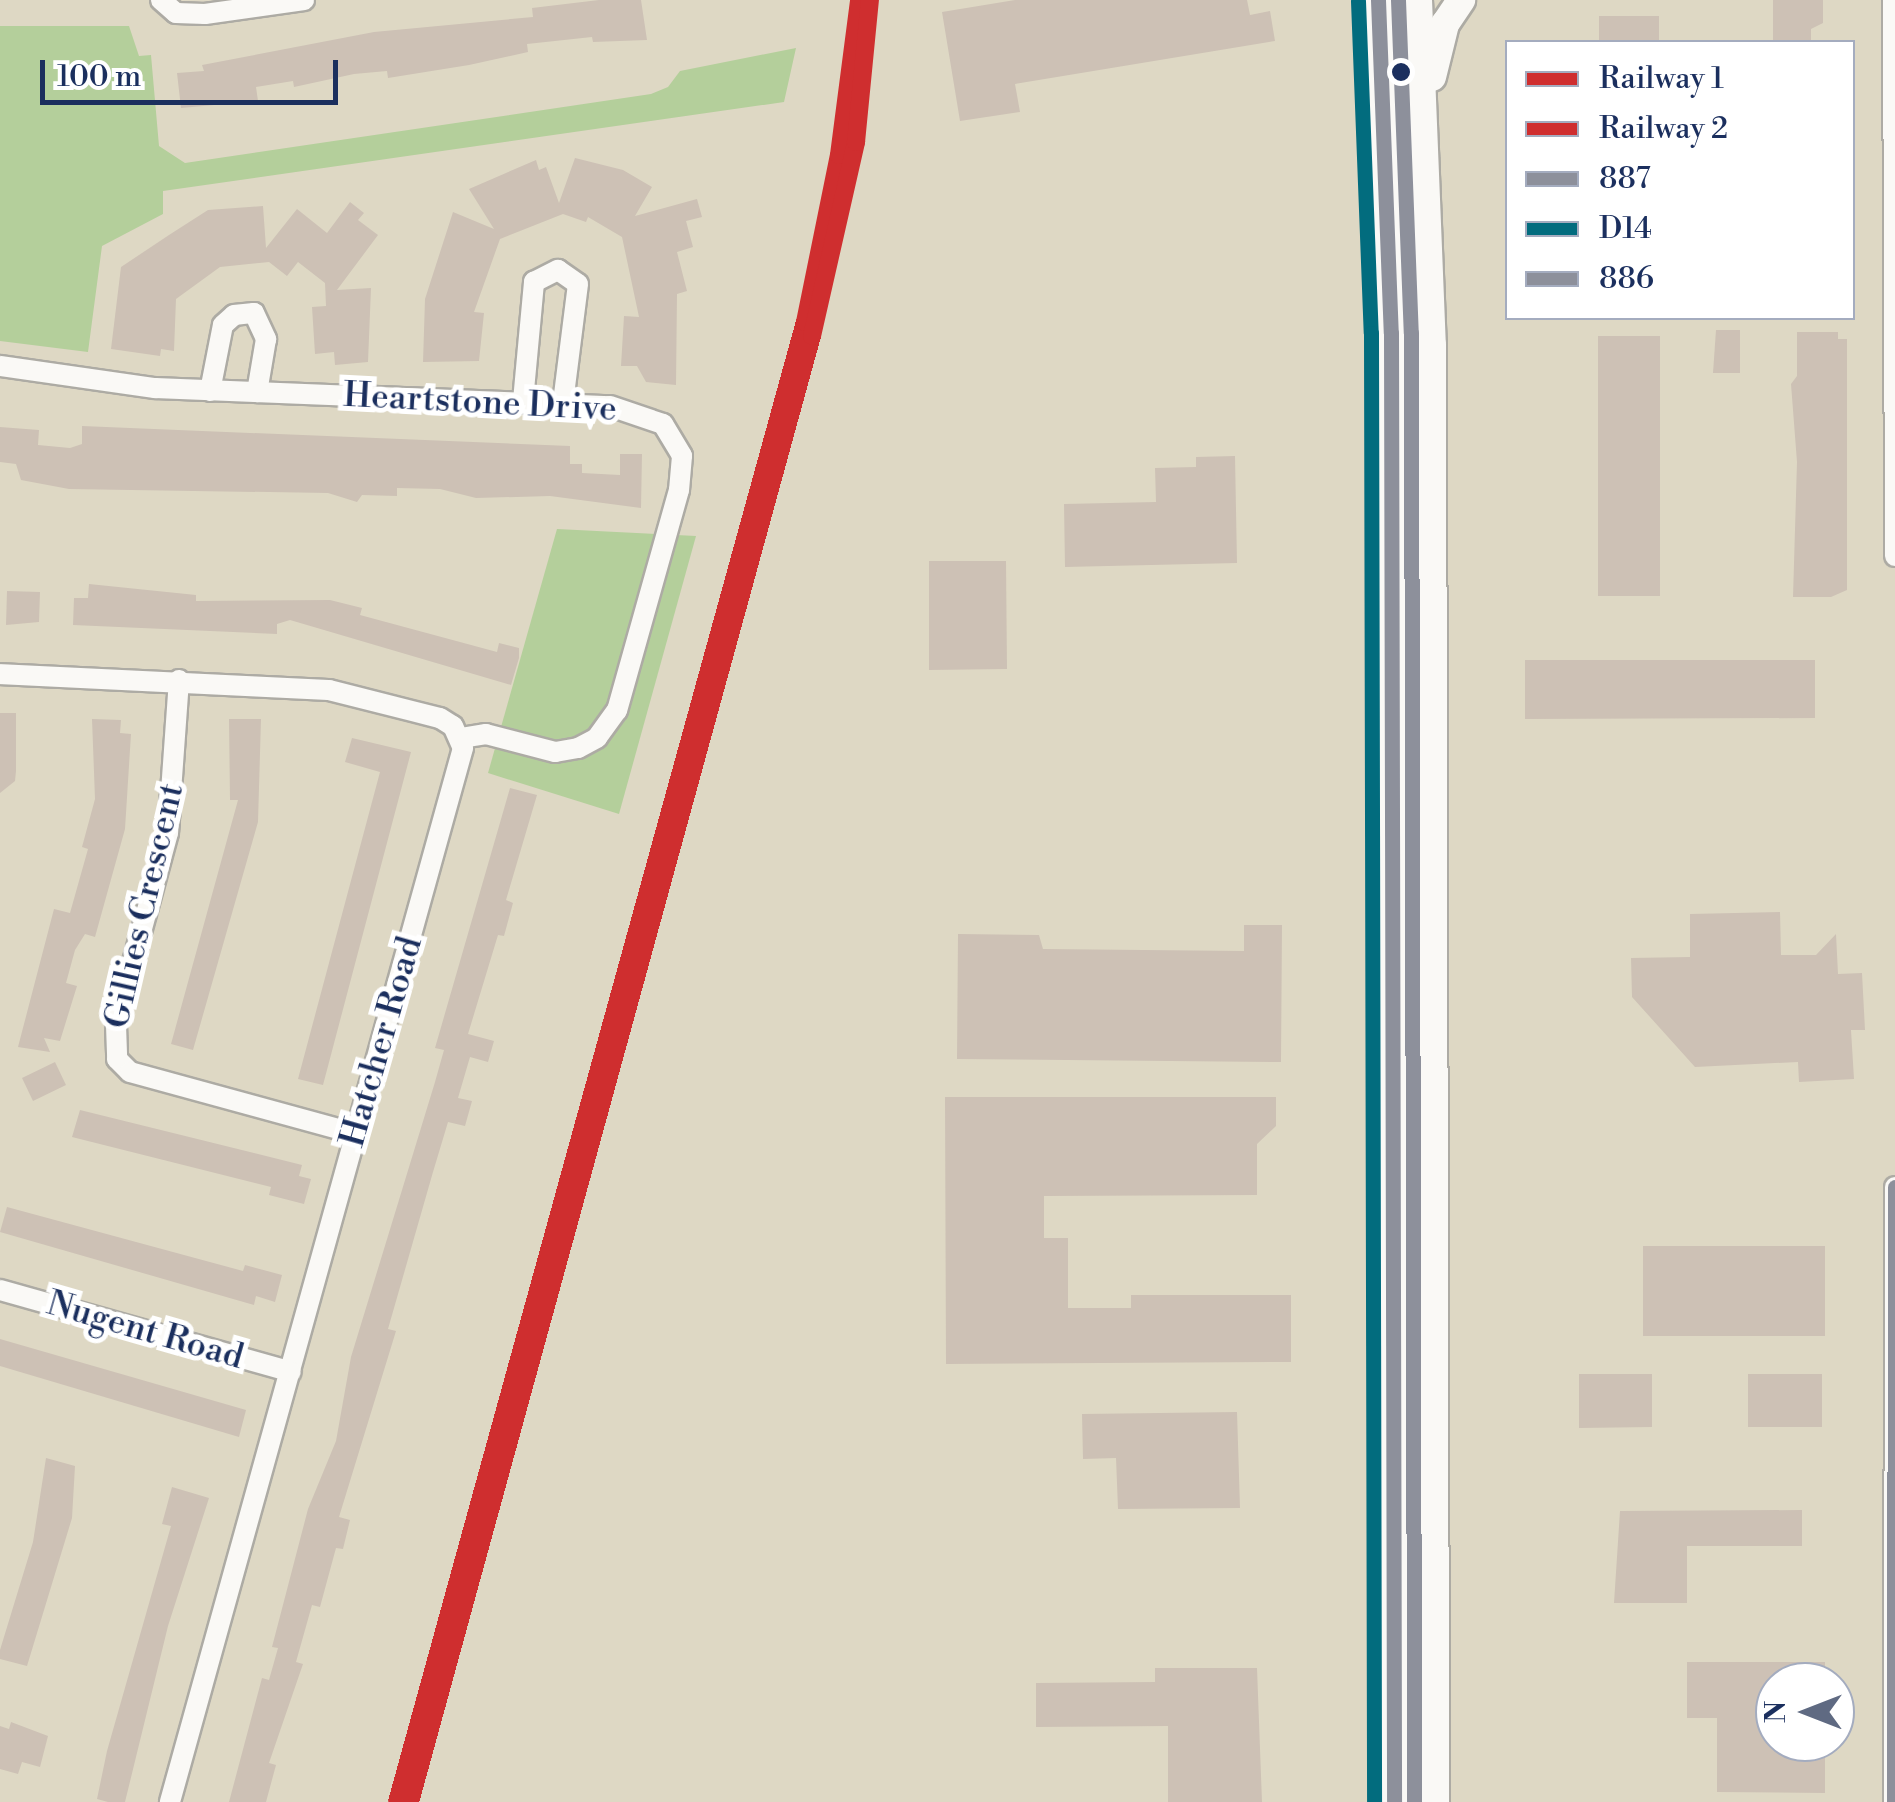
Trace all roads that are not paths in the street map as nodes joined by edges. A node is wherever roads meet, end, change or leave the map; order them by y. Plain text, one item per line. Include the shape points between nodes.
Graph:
1 (161, 0) edge
2 (304, 0) edge
3 (1378, 0) edge
4 (1418, 0) edge
5 (1462, 0) edge
6 (1892, 0) edge
7 (1424, 108) junction
8 (1894, 313) edge
9 (0, 366) edge
10 (210, 391) junction
11 (257, 392) junction
12 (523, 401) junction
13 (563, 402) junction
14 (1895, 556) edge
15 (0, 674) edge
16 (179, 680) junction
17 (460, 738) junction
18 (356, 1134) junction
19 (1895, 1186) edge
20 (0, 1290) edge
21 (291, 1372) junction
22 (170, 1802) edge
23 (1394, 1802) edge
24 (1435, 1802) edge
25 (1894, 1802) edge

1 - 2 street via 176,13 205,14
3 - 23 main road via 1391,333
4 - 7 main road
5 - 7 main road via 1444,24
6 - 8 street
7 - 24 main road via 1436,780
8 - 14 street
9 - 10 street, Heartstone Drive via 82,382
10 - 11 street, Heartstone Drive
10 - 11 street via 223,325 234,314 254,313 266,338
11 - 12 street, Heartstone Drive
12 - 13 street, Heartstone Drive
12 - 13 street via 534,282 558,270 578,284
13 - 17 street, Heartstone Drive via 643,414 664,424 682,456 679,490 618,710 596,738 578,748 555,752 486,734
15 - 16 street
16 - 17 street via 329,690 440,718
16 - 18 street, Gillies Crescent via 168,833 116,1025 117,1059 130,1072
17 - 18 street, Hatcher Road via 461,762
18 - 21 street, Hatcher Road
19 - 25 street
20 - 21 street, Nugent Road
21 - 22 street, Hatcher Road

